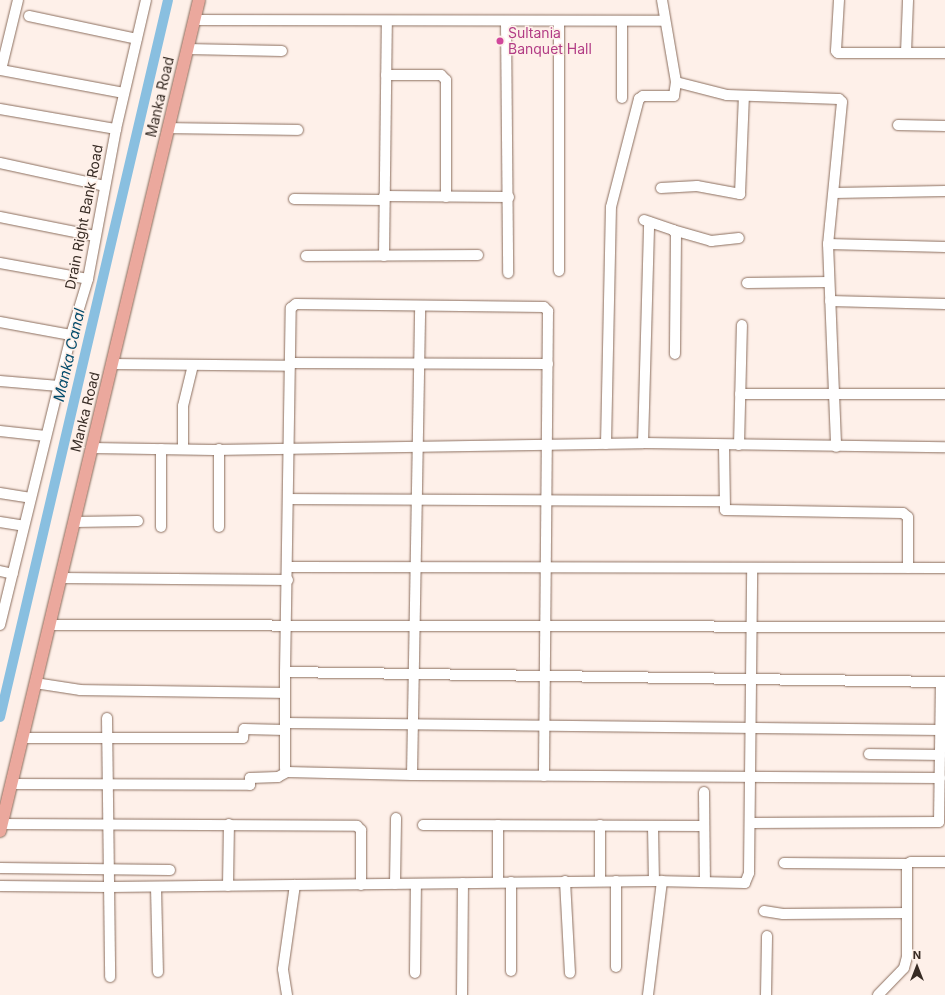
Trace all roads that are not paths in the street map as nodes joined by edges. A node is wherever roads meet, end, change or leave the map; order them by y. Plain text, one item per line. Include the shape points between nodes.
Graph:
1 (18, 0) edge
2 (146, 0) edge
3 (199, 0) edge
4 (662, 0) edge
5 (839, 0) edge
6 (908, 0) edge
7 (29, 16) dead end
8 (194, 20) junction
9 (664, 21) junction
10 (387, 22) junction
11 (506, 22) junction
12 (559, 22) junction
13 (622, 22) junction
14 (4, 38) edge
15 (137, 39) junction
16 (187, 49) junction
17 (282, 51) dead end
18 (945, 52) edge
19 (906, 53) junction
20 (386, 75) junction
21 (676, 82) junction
22 (124, 93) junction
23 (744, 96) junction
24 (622, 98) dead end
25 (0, 109) edge
26 (898, 125) dead end
27 (945, 126) edge
28 (116, 128) junction
29 (168, 128) junction
30 (298, 130) dead end
31 (0, 163) edge
32 (105, 186) junction
33 (661, 188) dead end
34 (945, 192) edge
35 (834, 193) junction
36 (446, 197) junction
37 (509, 197) junction
38 (384, 198) junction
39 (294, 199) dead end
40 (0, 217) edge
41 (673, 230) junction
42 (95, 236) junction
43 (739, 238) dead end
44 (828, 244) junction
45 (945, 247) edge
46 (478, 255) dead end
47 (306, 256) dead end
48 (384, 256) junction
49 (0, 264) edge
50 (560, 271) dead end
51 (508, 274) dead end
52 (88, 279) junction
53 (829, 282) junction
54 (747, 283) dead end
55 (830, 301) junction
56 (945, 304) edge
57 (420, 307) junction
58 (0, 322) edge
59 (742, 324) dead end
60 (71, 334) junction
61 (675, 354) dead end
62 (112, 364) junction
63 (419, 364) junction
64 (548, 364) junction
65 (193, 365) junction
66 (290, 365) junction
67 (0, 381) edge
68 (59, 386) junction
69 (835, 393) junction
70 (740, 394) junction
71 (945, 394) edge
72 (0, 431) edge
73 (46, 436) junction
74 (643, 443) junction
75 (548, 444) junction
76 (606, 444) junction
77 (724, 445) junction
78 (739, 445) junction
79 (418, 446) junction
80 (290, 447) junction
81 (836, 447) junction
82 (945, 447) edge
83 (92, 448) junction
84 (161, 449) junction
85 (183, 449) junction
86 (219, 449) junction
87 (0, 493) edge
88 (31, 498) junction
89 (417, 498) junction
90 (288, 499) junction
91 (547, 499) junction
92 (723, 501) junction
93 (138, 520) dead end
94 (0, 522) edge
95 (74, 522) junction
96 (24, 526) junction
97 (161, 527) dead end
98 (219, 527) dead end
99 (416, 566) junction
100 (288, 567) junction
101 (545, 568) junction
102 (752, 568) junction
103 (908, 568) junction
104 (945, 568) edge
105 (0, 572) edge
106 (12, 574) junction
107 (60, 578) junction
108 (288, 580) junction
109 (2, 610) edge
110 (0, 625) edge
111 (49, 625) junction
112 (287, 625) junction
113 (414, 625) junction
114 (544, 626) junction
115 (751, 626) junction
116 (945, 627) edge
117 (285, 672) junction
118 (413, 675) junction
119 (544, 676) junction
120 (751, 678) junction
121 (943, 682) edge
122 (35, 683) junction
123 (285, 693) junction
124 (107, 718) dead end
125 (413, 724) junction
126 (544, 725) junction
127 (751, 726) junction
128 (285, 727) junction
129 (941, 730) junction
130 (22, 738) junction
131 (107, 739) junction
132 (868, 754) dead end
133 (940, 755) junction
134 (287, 772) junction
135 (412, 775) junction
136 (544, 776) junction
137 (750, 776) junction
138 (940, 778) junction
139 (11, 784) junction
140 (108, 785) junction
141 (704, 792) dead end
142 (396, 818) dead end
143 (750, 823) junction
144 (109, 824) junction
145 (229, 824) junction
146 (423, 825) dead end
147 (600, 825) junction
148 (498, 826) junction
149 (653, 826) junction
150 (704, 826) junction
151 (1, 828) edge
152 (945, 862) edge
153 (784, 863) dead end
154 (907, 864) junction
155 (0, 868) edge
156 (109, 869) junction
157 (170, 870) dead end
158 (565, 881) junction
159 (600, 881) junction
160 (616, 881) junction
161 (658, 881) junction
162 (498, 882) junction
163 (511, 882) junction
164 (705, 882) junction
165 (463, 883) junction
166 (395, 884) junction
167 (416, 884) junction
168 (295, 885) junction
169 (361, 885) junction
170 (0, 886) edge
171 (228, 886) junction
172 (156, 887) junction
173 (109, 888) junction
174 (764, 911) dead end
175 (907, 913) junction
176 (767, 936) dead end
177 (616, 967) dead end
178 (511, 971) dead end
179 (158, 972) dead end
180 (415, 973) dead end
181 (570, 973) dead end
182 (110, 977) dead end
183 (287, 995) edge
184 (462, 995) edge
185 (648, 995) edge
186 (766, 995) edge
187 (878, 995) edge

1 - 14 street
2 - 15 street, Drain Right Bank Road
3 - 8 main road, Manka Road
4 - 9 street
5 - 19 street via 836,51 838,53
6 - 19 street
7 - 15 street
8 - 10 street
8 - 16 main road, Manka Road
9 - 13 street
9 - 21 street
10 - 11 street
10 - 20 street
11 - 12 street
11 - 37 street
12 - 13 street
12 - 50 street
13 - 24 street
14 - 22 street via 1,70
15 - 22 street, Drain Right Bank Road
16 - 17 street
16 - 29 main road, Manka Road
18 - 19 street
20 - 36 street via 441,75 446,80
20 - 38 street
21 - 23 street via 727,95
21 - 76 street via 674,96 643,96 640,99 611,207
22 - 28 street, Drain Right Bank Road
23 - 33 street via 740,194 697,186
23 - 35 street via 839,99 842,102
25 - 28 street
26 - 27 street
28 - 32 street, Drain Right Bank Road
29 - 30 street
29 - 62 main road, Manka Road
31 - 32 street
32 - 42 street, Drain Right Bank Road
34 - 35 street
35 - 44 street
36 - 37 street
36 - 38 street
37 - 51 street
38 - 39 street
38 - 48 street
40 - 42 street
41 - 43 street via 711,241
41 - 61 street via 676,234
41 - 74 street via 646,221
42 - 52 street, Drain Right Bank Road
44 - 45 street
44 - 53 street
46 - 48 street
47 - 48 street
49 - 52 street
52 - 60 street, Drain Right Bank Road
53 - 54 street
53 - 55 street
55 - 56 street
55 - 69 street
57 - 63 street
57 - 64 street via 544,307 548,311
57 - 66 street via 293,306
58 - 60 street
59 - 70 street
60 - 68 street, Drain Right Bank Road
62 - 65 street
62 - 83 main road, Manka Road
63 - 64 street
63 - 66 street
63 - 79 street
64 - 75 street
65 - 66 street
65 - 85 street via 183,406
66 - 80 street
67 - 68 street
68 - 73 street, Drain Right Bank Road
69 - 70 street
69 - 71 street
69 - 81 street
70 - 78 street
72 - 73 street
73 - 88 street, Drain Right Bank Road
74 - 76 street
74 - 77 street
75 - 76 street
75 - 79 street
75 - 91 street
77 - 78 street
77 - 92 street
78 - 81 street
79 - 80 street
79 - 89 street
80 - 86 street
80 - 90 street
81 - 82 street
83 - 84 street
83 - 95 main road, Manka Road
84 - 85 street
84 - 97 street
85 - 86 street
86 - 98 street
87 - 88 street
88 - 96 street, Drain Right Bank Road
89 - 90 street
89 - 91 street
89 - 99 street
90 - 100 street
91 - 92 street
91 - 101 street
92 - 103 street via 724,508 728,511 903,513 908,516
93 - 95 street
94 - 96 street
95 - 107 main road, Manka Road
96 - 106 street, Drain Right Bank Road
99 - 100 street
99 - 101 street
99 - 113 street
100 - 108 street
101 - 102 street
101 - 114 street
102 - 103 street
102 - 115 street
103 - 104 street
105 - 106 street
106 - 109 street, Drain Right Bank Road
107 - 108 street
107 - 111 main road, Manka Road
108 - 112 street
109 - 110 street, Drain Right Bank Road
111 - 112 street
111 - 122 main road, Manka Road
112 - 113 street
112 - 117 street
113 - 114 street
113 - 118 street
114 - 115 street
114 - 119 street
115 - 116 street
115 - 120 street
117 - 118 street
117 - 123 street
118 - 119 street
118 - 125 street
119 - 120 street
119 - 126 street
120 - 121 street
120 - 127 street
121 - 129 street
122 - 123 street via 80,690
122 - 130 main road, Manka Road
123 - 128 street
124 - 131 street
125 - 126 street
125 - 128 street
125 - 135 street
126 - 127 street
126 - 136 street
127 - 129 street
127 - 137 street
128 - 131 street via 244,729 243,738
128 - 134 street
129 - 133 street
130 - 131 street
130 - 139 main road, Manka Road
131 - 140 street
132 - 133 street
133 - 138 street
134 - 135 street
134 - 140 street via 278,777 250,778 250,785
135 - 136 street
136 - 137 street
137 - 138 street
137 - 143 street
138 - 143 street via 940,820 937,823
139 - 140 street
139 - 151 main road, Manka Road
140 - 144 street
141 - 150 street
142 - 166 street
143 - 164 street via 748,880 745,883
144 - 145 street
144 - 151 street
144 - 156 street
145 - 169 street via 360,827
145 - 171 street
146 - 148 street
147 - 148 street
147 - 149 street
147 - 159 street
148 - 162 street
149 - 150 street
149 - 161 street
150 - 164 street
152 - 154 street
153 - 154 street
154 - 175 street
155 - 156 street
156 - 157 street
156 - 173 street
158 - 159 street
158 - 163 street
158 - 181 street
159 - 160 street
160 - 161 street
160 - 177 street
161 - 164 street
161 - 185 street
162 - 163 street
162 - 165 street
163 - 178 street
165 - 167 street
165 - 184 street
166 - 167 street
166 - 169 street
167 - 180 street
168 - 169 street
168 - 171 street
168 - 183 street via 283,969
170 - 173 street
171 - 172 street
172 - 173 street
172 - 179 street
173 - 182 street
174 - 175 street via 783,914
175 - 187 street via 907,957 904,968
176 - 186 street

